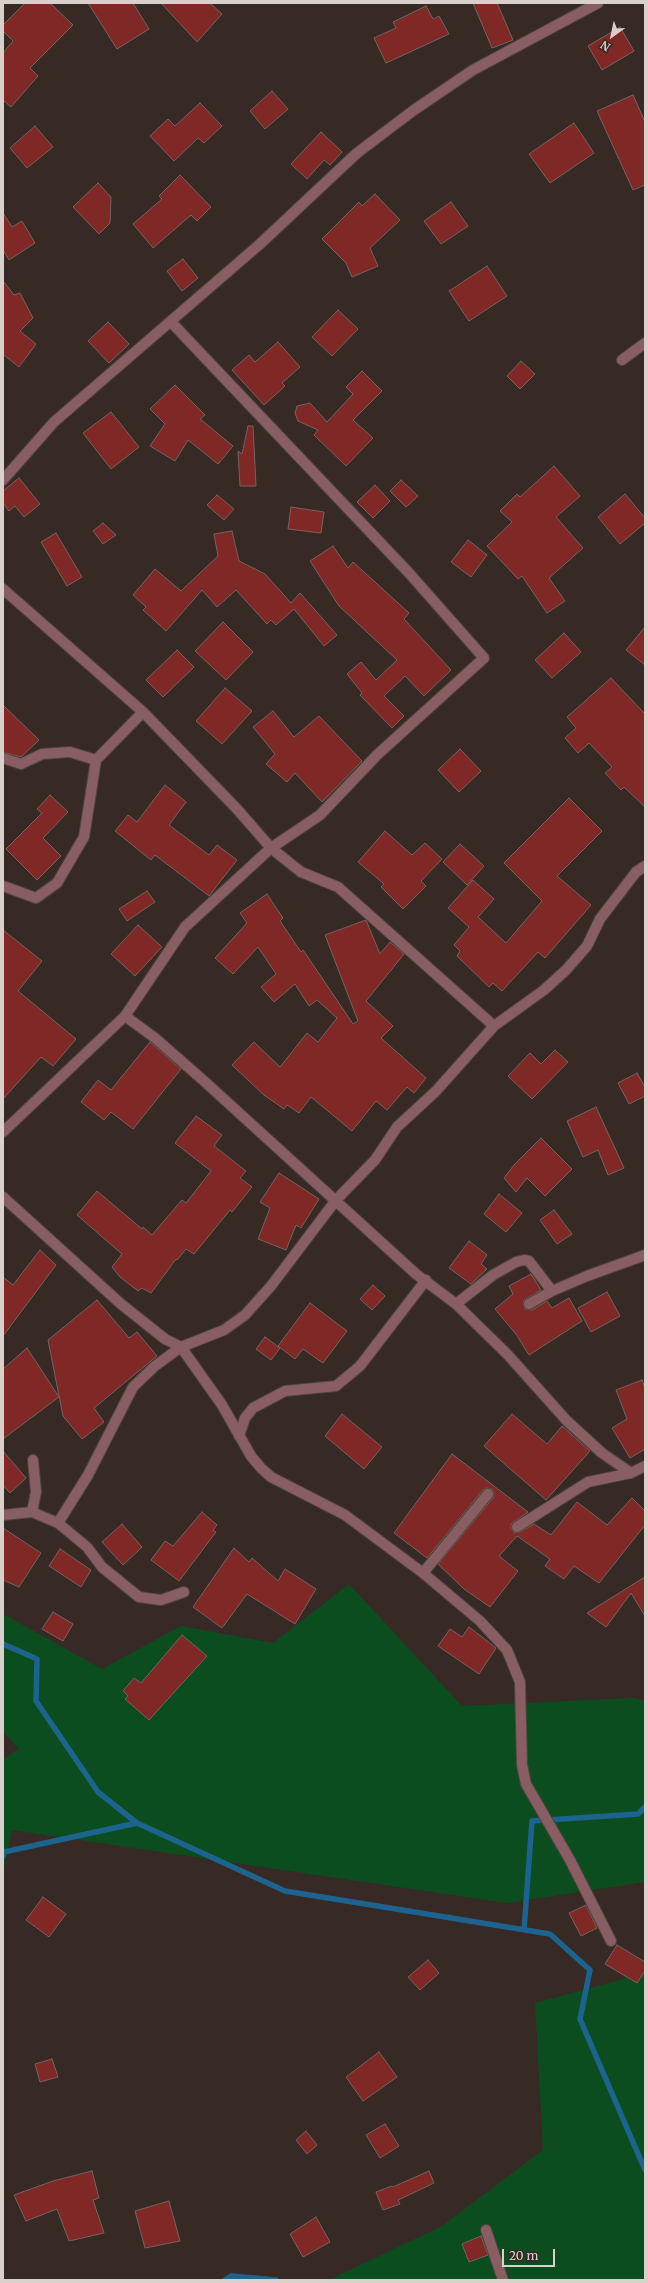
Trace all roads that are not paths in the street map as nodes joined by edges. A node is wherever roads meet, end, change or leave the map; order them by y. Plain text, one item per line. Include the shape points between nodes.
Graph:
1 (598, 3) edge
2 (171, 322) junction
3 (645, 343) edge
4 (622, 360) dead end
5 (3, 480) edge
6 (3, 589) edge
7 (143, 712) junction
8 (3, 758) edge
9 (96, 760) junction
10 (271, 848) junction
11 (645, 866) edge
12 (3, 886) edge
13 (125, 1016) junction
14 (494, 1026) junction
15 (3, 1132) edge
16 (3, 1197) edge
17 (336, 1200) junction
18 (645, 1255) edge
19 (426, 1280) junction
20 (552, 1291) junction
21 (456, 1304) junction
22 (529, 1304) dead end
23 (181, 1346) junction
24 (239, 1436) junction
25 (33, 1460) dead end
26 (645, 1466) edge
27 (631, 1473) junction
28 (488, 1494) dead end
29 (32, 1512) junction
30 (3, 1515) edge
31 (58, 1523) junction
32 (517, 1527) dead end
33 (423, 1572) junction
34 (184, 1592) dead end
35 (612, 1941) dead end
36 (486, 2230) dead end
37 (503, 2280) edge

1 - 2 street via 473,70 414,110 357,153 260,244
2 - 5 street via 54,422
2 - 10 street via 409,572 484,658 377,755 320,815
3 - 4 street
6 - 7 street
7 - 9 street
7 - 10 street
8 - 9 street via 21,764 42,754 70,752
9 - 12 street via 84,837 57,883 36,898
10 - 13 street via 184,927
10 - 14 street via 301,872 338,887
11 - 14 street via 636,872 605,913 587,946 566,970 544,990
13 - 15 street
13 - 17 street via 155,1038
14 - 17 street via 436,1091 397,1128 375,1160
16 - 23 street via 121,1304 164,1339
17 - 19 street via 416,1274
17 - 23 street via 271,1286 245,1315 224,1330
18 - 20 street
19 - 21 street
19 - 24 street via 360,1366 336,1386 284,1391 253,1408 245,1418
20 - 21 street via 529,1261 524,1260 493,1275
20 - 22 street
21 - 27 street via 508,1355 567,1421 602,1454
23 - 24 street
23 - 31 street via 133,1387 88,1475
24 - 33 street via 250,1456 271,1477 345,1515
25 - 29 street via 36,1492
26 - 27 street
27 - 32 street via 588,1482
28 - 33 street
29 - 30 street
29 - 31 street
31 - 34 street via 87,1547 102,1567 139,1597 161,1600
33 - 35 street via 480,1621 507,1650 520,1682 522,1765 526,1784 570,1860
36 - 37 street

